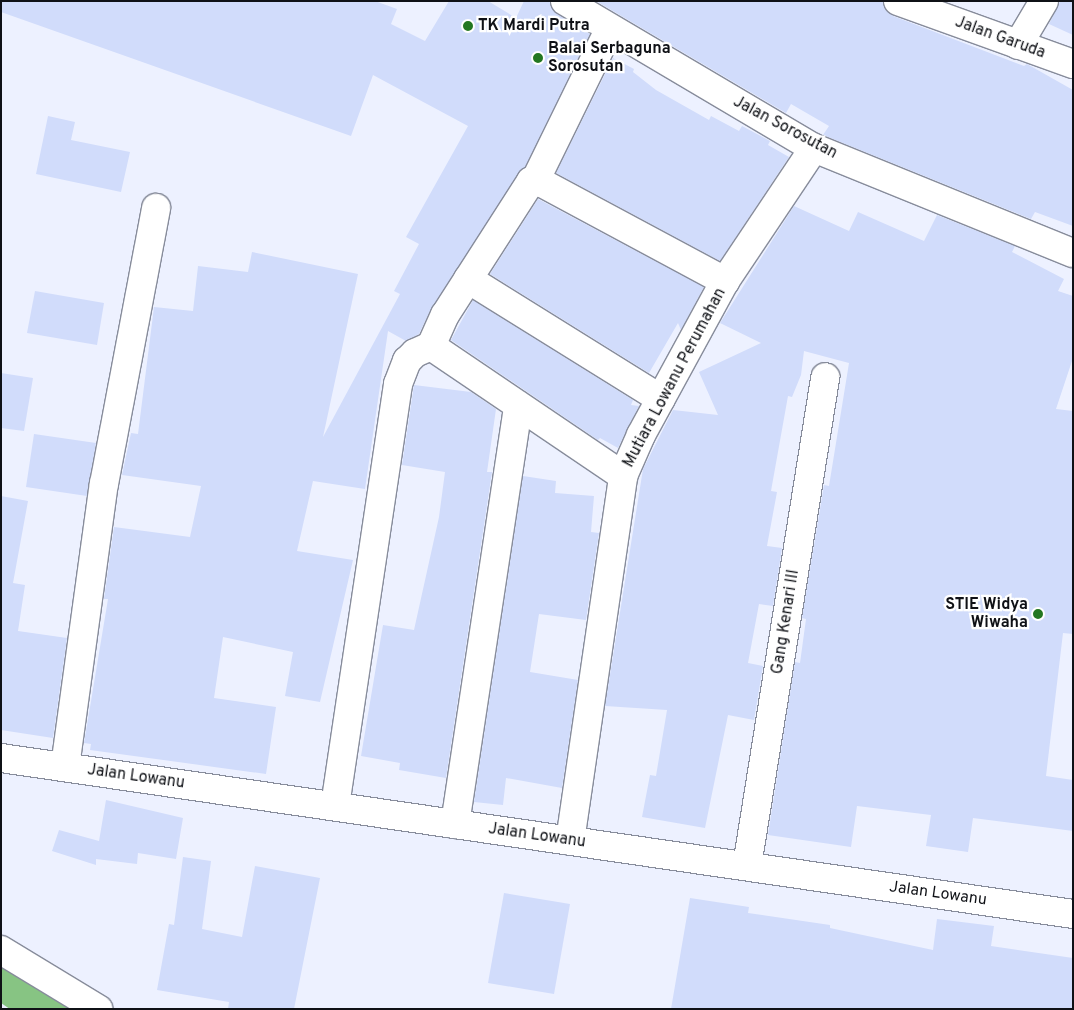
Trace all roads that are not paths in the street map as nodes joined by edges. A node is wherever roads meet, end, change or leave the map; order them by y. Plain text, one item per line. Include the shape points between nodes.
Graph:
1 (565, 1) edge
2 (898, 1) edge
3 (1044, 1) edge
4 (610, 28) junction
5 (1018, 45) junction
6 (1073, 64) edge
7 (814, 148) junction
8 (535, 181) junction
9 (156, 208) dead end
10 (1072, 249) edge
11 (468, 279) junction
12 (725, 281) junction
13 (431, 346) junction
14 (825, 377) dead end
15 (661, 399) junction
16 (518, 406) junction
17 (623, 476) junction
18 (1, 758) edge
19 (65, 767) junction
20 (335, 806) junction
21 (455, 824) junction
22 (570, 841) junction
23 (747, 866) junction
24 (1073, 914) edge
25 (1, 950) edge
26 (98, 1009) edge

1 - 4 street, Jalan Sorosutan
2 - 5 street, Jalan Garuda
3 - 5 street
4 - 7 street, Jalan Sorosutan
4 - 8 street
5 - 6 street, Jalan Garuda
7 - 10 street, Jalan Sorosutan
7 - 12 street, Mutiara Lowanu Perumahan
8 - 11 street via 526,186
8 - 12 street
9 - 19 street via 104,484
11 - 13 street via 434,334
11 - 15 street
12 - 15 street, Mutiara Lowanu Perumahan
13 - 16 street
13 - 20 street via 415,353 402,370 398,384
14 - 23 street, Gang Kenari III
15 - 17 street, Mutiara Lowanu Perumahan
16 - 17 street
16 - 21 street
17 - 22 street, Mutiara Lowanu Perumahan
18 - 19 street, Jalan Lowanu
19 - 20 street, Jalan Lowanu
20 - 21 street, Jalan Lowanu
21 - 22 street, Jalan Lowanu
22 - 23 street, Jalan Lowanu
23 - 24 street, Jalan Lowanu
25 - 26 street

